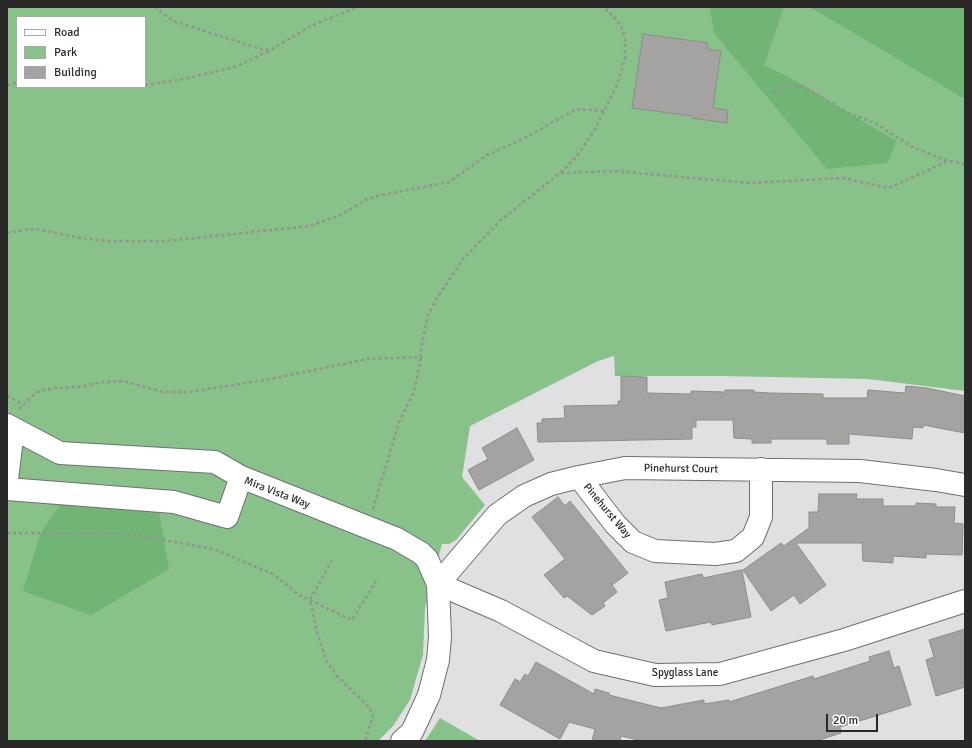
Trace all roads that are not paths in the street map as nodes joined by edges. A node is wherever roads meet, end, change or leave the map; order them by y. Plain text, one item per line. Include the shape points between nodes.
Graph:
1 (12, 421) edge
2 (761, 470) junction
3 (241, 477) junction
4 (579, 477) junction
5 (7, 480) edge
6 (965, 485) edge
7 (7, 489) edge
8 (438, 584) junction
9 (965, 601) edge
10 (402, 741) edge

1 - 3 street via 60,453 215,462
1 - 5 street
2 - 4 street, Pinehurst Court via 625,468
2 - 4 street, Pinehurst Way via 761,517 753,537 736,551 715,554 655,551 633,542 615,524
2 - 6 street, Pinehurst Court via 860,471
3 - 7 street, Mira Vista Way via 227,516 174,502
3 - 8 street, Mira Vista Way via 397,539 421,553
4 - 8 street, Pinehurst Court via 551,484 524,496 497,515
8 - 9 street, Spyglass Lane via 501,611 594,660 655,675 720,674 836,642
8 - 10 street via 440,637 434,678 412,732

